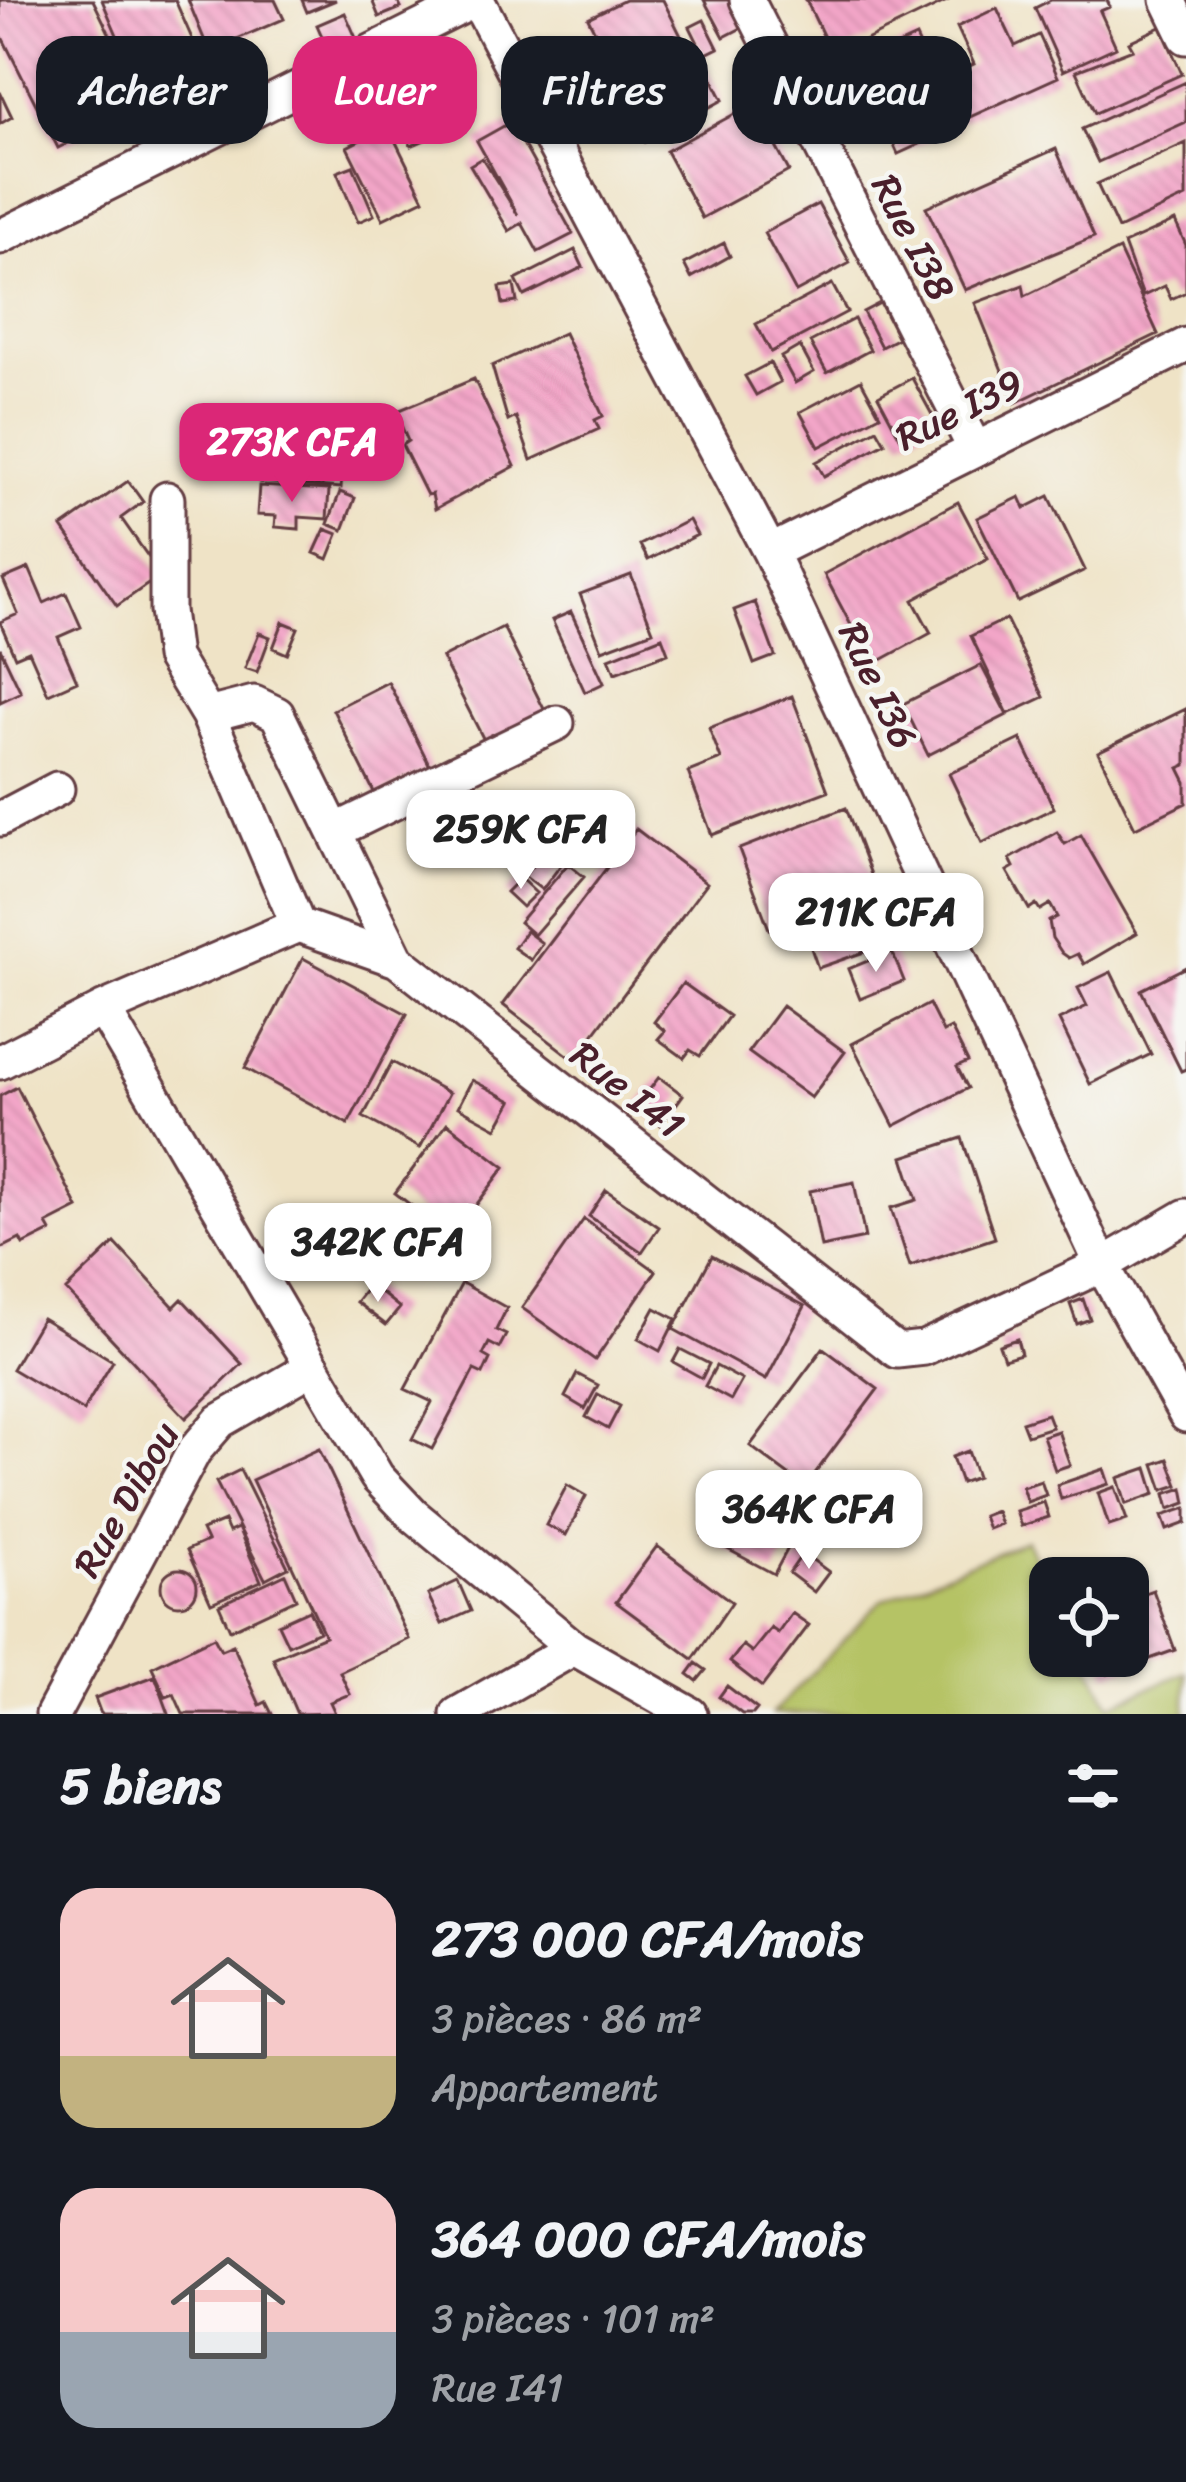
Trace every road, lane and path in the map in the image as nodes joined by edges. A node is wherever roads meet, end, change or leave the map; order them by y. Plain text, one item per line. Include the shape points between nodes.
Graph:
1 (476, 0) edge
2 (747, 0) edge
3 (1168, 0) edge
4 (1186, 37) edge
5 (0, 237) edge
6 (1186, 345) edge
7 (974, 447) junction
8 (167, 499) dead end
9 (770, 552) junction
10 (208, 715) junction
11 (556, 723) dead end
12 (57, 789) dead end
13 (0, 819) edge
14 (335, 831) junction
15 (298, 926) junction
16 (397, 960) junction
17 (103, 1009) junction
18 (0, 1061) edge
19 (1186, 1216) edge
20 (1102, 1265) junction
21 (313, 1367) junction
22 (1186, 1415) edge
23 (574, 1648) junction
24 (53, 1714) edge
25 (458, 1714) edge
26 (691, 1714) edge

1 - 5 street
1 - 9 street, Rue I36
2 - 7 street, Rue I38
3 - 4 street
6 - 7 street, Rue I39
7 - 9 street, Rue I39
8 - 10 street via 173,657
9 - 20 street, Rue I36
10 - 14 street via 254,703 277,714
10 - 15 street
11 - 14 street
12 - 13 street
14 - 16 street
15 - 16 street, Rue I41
15 - 17 street
16 - 20 street, Rue I41 via 897,1351 924,1348
17 - 18 street
17 - 21 street
19 - 20 street, Rue I41
20 - 22 street, Rue I36
21 - 23 street via 377,1477
21 - 24 street, Rue Dibou via 220,1421 194,1451
23 - 25 street
23 - 26 street

